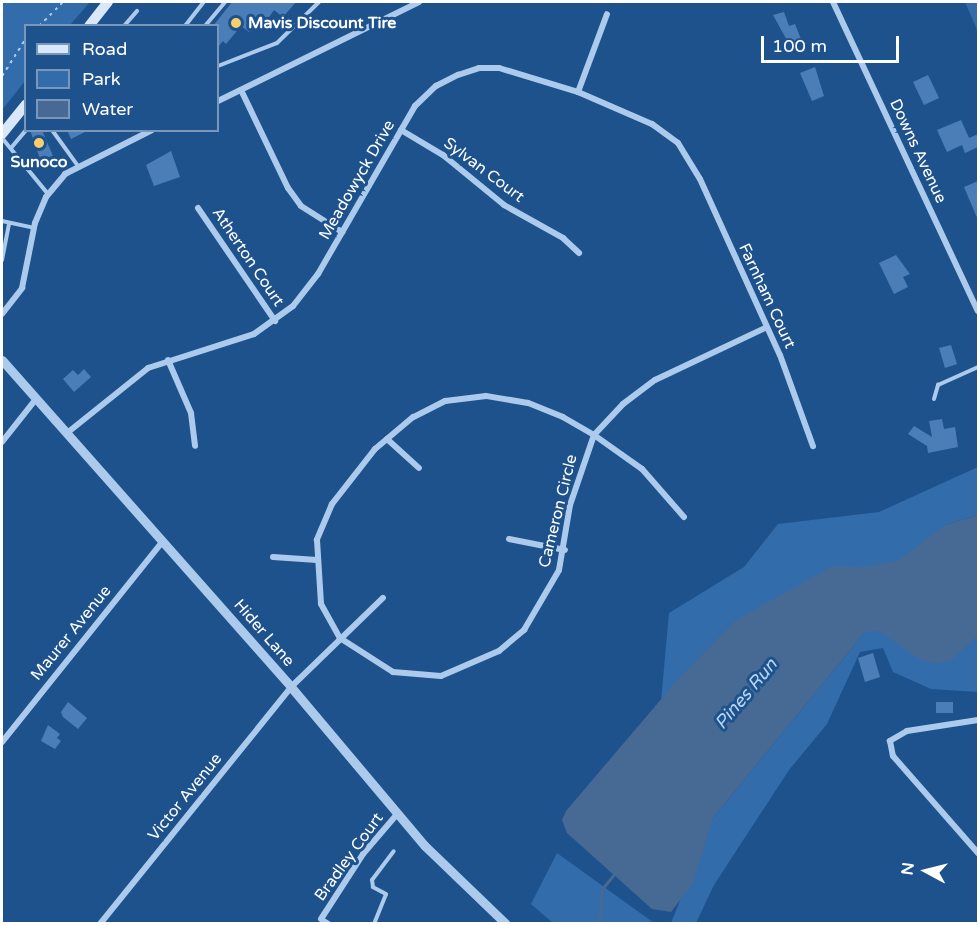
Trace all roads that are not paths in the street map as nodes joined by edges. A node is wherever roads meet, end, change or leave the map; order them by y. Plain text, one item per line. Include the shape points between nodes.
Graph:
1 (108, 2) edge
2 (204, 2) edge
3 (225, 2) edge
4 (319, 2) edge
5 (419, 2) edge
6 (833, 2) edge
7 (136, 11) dead end
8 (607, 14) dead end
9 (91, 24) edge
10 (126, 24) edge
11 (187, 24) edge
12 (207, 24) edge
13 (219, 66) edge
14 (242, 90) junction
15 (578, 92) junction
16 (219, 100) edge
17 (24, 107) edge
18 (401, 130) junction
19 (24, 132) edge
20 (53, 132) edge
21 (148, 132) edge
22 (2, 136) edge
23 (11, 148) junction
24 (689, 160) joint
25 (78, 166) junction
26 (48, 194) junction
27 (198, 208) dead end
28 (2, 221) edge
29 (9, 224) junction
30 (34, 228) junction
31 (342, 232) junction
32 (579, 253) dead end
33 (2, 260) edge
34 (978, 311) edge
35 (2, 314) edge
36 (274, 321) junction
37 (765, 328) junction
38 (2, 360) edge
39 (168, 360) junction
40 (978, 367) edge
41 (36, 399) junction
42 (934, 399) dead end
43 (67, 433) junction
44 (594, 435) junction
45 (387, 439) junction
46 (2, 442) edge
47 (195, 446) dead end
48 (813, 446) dead end
49 (419, 468) dead end
50 (684, 517) dead end
51 (509, 539) dead end
52 (162, 541) junction
53 (565, 550) junction
54 (273, 557) dead end
55 (316, 560) junction
56 (383, 598) dead end
57 (340, 638) junction
58 (291, 687) junction
59 (978, 720) edge
60 (2, 742) edge
61 (399, 812) junction
62 (394, 851) dead end
63 (978, 853) edge
64 (321, 919) joint
65 (100, 924) edge
66 (330, 924) edge
67 (375, 924) edge
68 (506, 924) edge

1 - 9 main road
2 - 11 lane
3 - 12 lane
4 - 13 lane via 277,43
5 - 14 street
6 - 34 street, Downs Avenue
7 - 10 lane
8 - 15 street
14 - 16 street
14 - 31 street via 288,188 301,206
15 - 18 street, Meadowyck Drive via 514,72 479,68 436,86 415,106
15 - 24 street, Meadowyck Drive via 667,133
17 - 22 main road
18 - 31 street, Meadowyck Drive
18 - 32 street, Sylvan Court via 443,155 504,205 563,238
19 - 23 lane
20 - 25 lane
21 - 25 street
22 - 23 lane
23 - 26 lane
24 - 37 street, Farnham Court
25 - 26 street via 65,174
26 - 30 street
27 - 36 street, Atherton Court
28 - 29 lane
29 - 30 lane
29 - 33 lane
30 - 35 street via 22,288
31 - 36 street, Meadowyck Drive via 318,274 293,306
36 - 39 street, Meadowyck Drive via 254,334
37 - 44 street, Cameron Circle via 655,380 623,404
37 - 48 street, Farnham Court via 789,377
38 - 41 street, Hider Lane
39 - 43 street, Meadowyck Drive via 148,368 118,389
39 - 47 street via 191,413
40 - 42 lane via 939,385
41 - 43 street, Hider Lane
41 - 46 street
43 - 52 street, Hider Lane
44 - 45 street, Cameron Circle via 528,403 486,396 445,401 413,417
44 - 50 street via 642,470
44 - 53 street, Cameron Circle via 570,505
45 - 49 street
45 - 55 street, Cameron Circle via 332,504 317,540
51 - 53 street
52 - 58 street, Hider Lane
52 - 60 street, Maurer Avenue
53 - 57 street, Cameron Circle via 560,570 524,630 499,651 465,669 441,676 393,672
54 - 55 street
55 - 57 street, Cameron Circle via 321,604
56 - 57 street
57 - 58 street
58 - 61 street, Hider Lane
58 - 65 street, Victor Avenue
59 - 63 street via 896,734 890,749 928,800
61 - 64 street, Bradley Court via 363,854
61 - 68 street, Hider Lane via 425,846
62 - 67 lane via 372,880 373,887 386,894
64 - 66 lane

